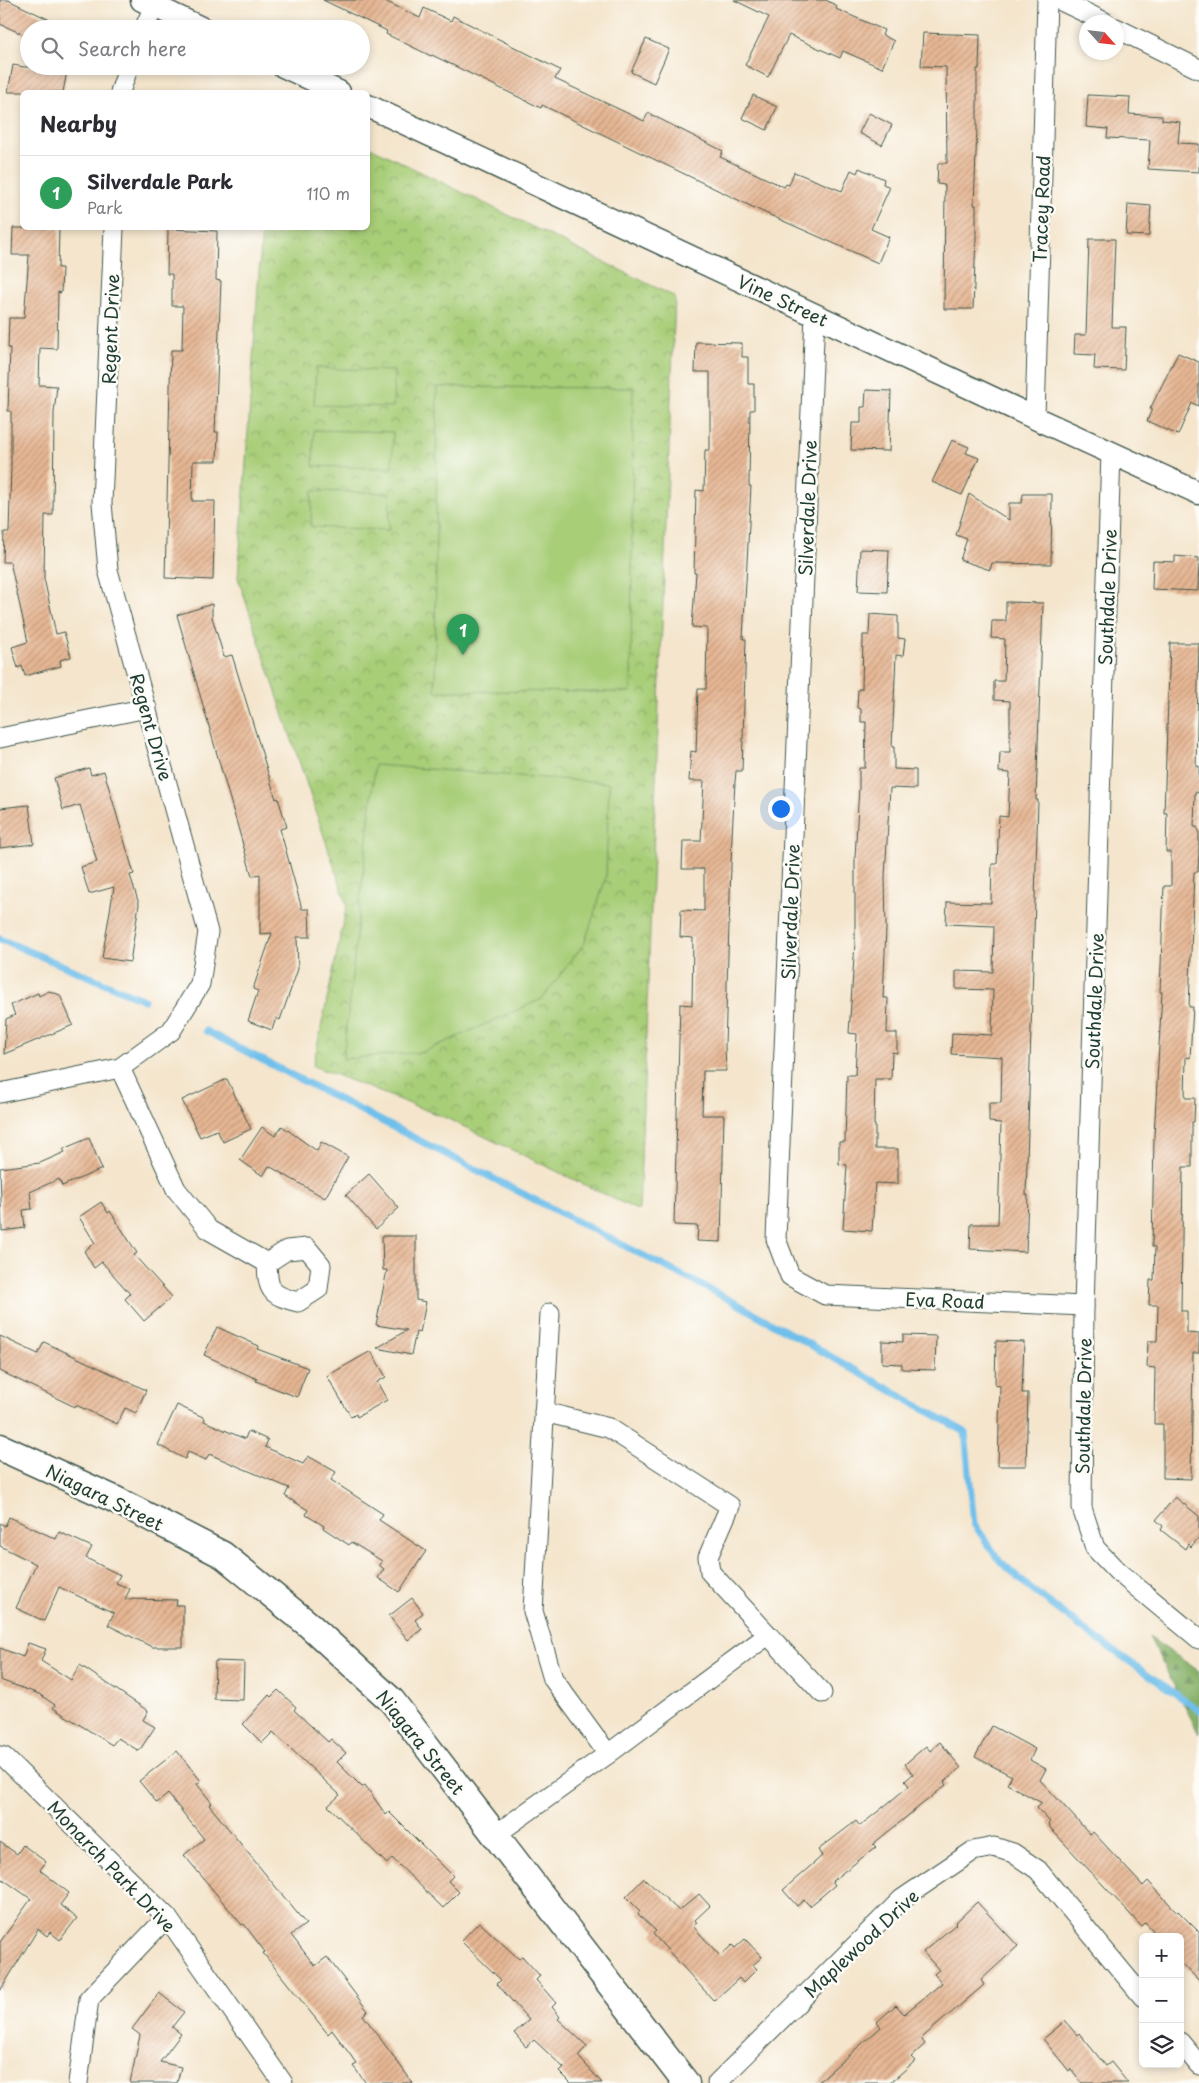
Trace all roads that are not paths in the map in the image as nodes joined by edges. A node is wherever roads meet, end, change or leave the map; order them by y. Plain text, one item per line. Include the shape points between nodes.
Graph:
1 (1048, 0) edge
2 (1059, 0) edge
3 (148, 3) edge
4 (1090, 15) edge
5 (145, 20) edge
6 (184, 20) edge
7 (1124, 32) edge
8 (1199, 69) edge
9 (126, 75) edge
10 (302, 75) edge
11 (121, 90) edge
12 (335, 90) edge
13 (370, 107) edge
14 (114, 230) edge
15 (815, 315) junction
16 (1035, 418) junction
17 (1111, 452) junction
18 (1199, 493) edge
19 (147, 708) junction
20 (0, 738) edge
21 (120, 1068) junction
22 (0, 1093) edge
23 (267, 1263) dead end
24 (809, 1286) joint
25 (1084, 1306) junction
26 (550, 1313) dead end
27 (544, 1412) junction
28 (0, 1447) edge
29 (768, 1634) junction
30 (1199, 1639) edge
31 (822, 1693) dead end
32 (608, 1754) junction
33 (0, 1756) edge
34 (495, 1835) junction
35 (167, 1917) junction
36 (1139, 1992) edge
37 (1184, 2047) edge
38 (1199, 2065) edge
39 (78, 2083) edge
40 (283, 2083) edge
41 (686, 2083) edge
42 (717, 2083) edge

1 - 16 street, Tracey Road
2 - 4 street
3 - 5 street
3 - 6 street
7 - 8 street
9 - 11 street
10 - 12 street
13 - 15 street, Vine Street
14 - 19 street, Regent Drive via 102,503 108,570
15 - 16 street, Vine Street
15 - 24 street, Silverdale Drive via 776,1239 790,1276
16 - 17 street, Vine Street
17 - 18 street, Vine Street
17 - 25 street, Southdale Drive
19 - 20 street
19 - 21 street, Regent Drive via 208,932 200,984 171,1031
21 - 22 street, Regent Drive
21 - 23 street via 176,1189 209,1230
24 - 25 street, Eva Road via 826,1295
25 - 30 street, Southdale Drive via 1082,1508 1095,1548 1117,1572
26 - 27 street
27 - 29 street via 609,1428 730,1506 708,1557 710,1572
27 - 32 street via 533,1611 553,1679
28 - 34 main road, Niagara Street via 114,1499 223,1555 308,1624 392,1701
29 - 31 street
29 - 32 street
32 - 34 street
33 - 35 street, Monarch Park Drive
34 - 41 main road, Niagara Street
35 - 39 street via 89,1999
35 - 40 street, Monarch Park Drive
36 - 42 street, Maplewood Drive via 1038,1870 1014,1853 994,1847 973,1850 902,1899
37 - 38 street

